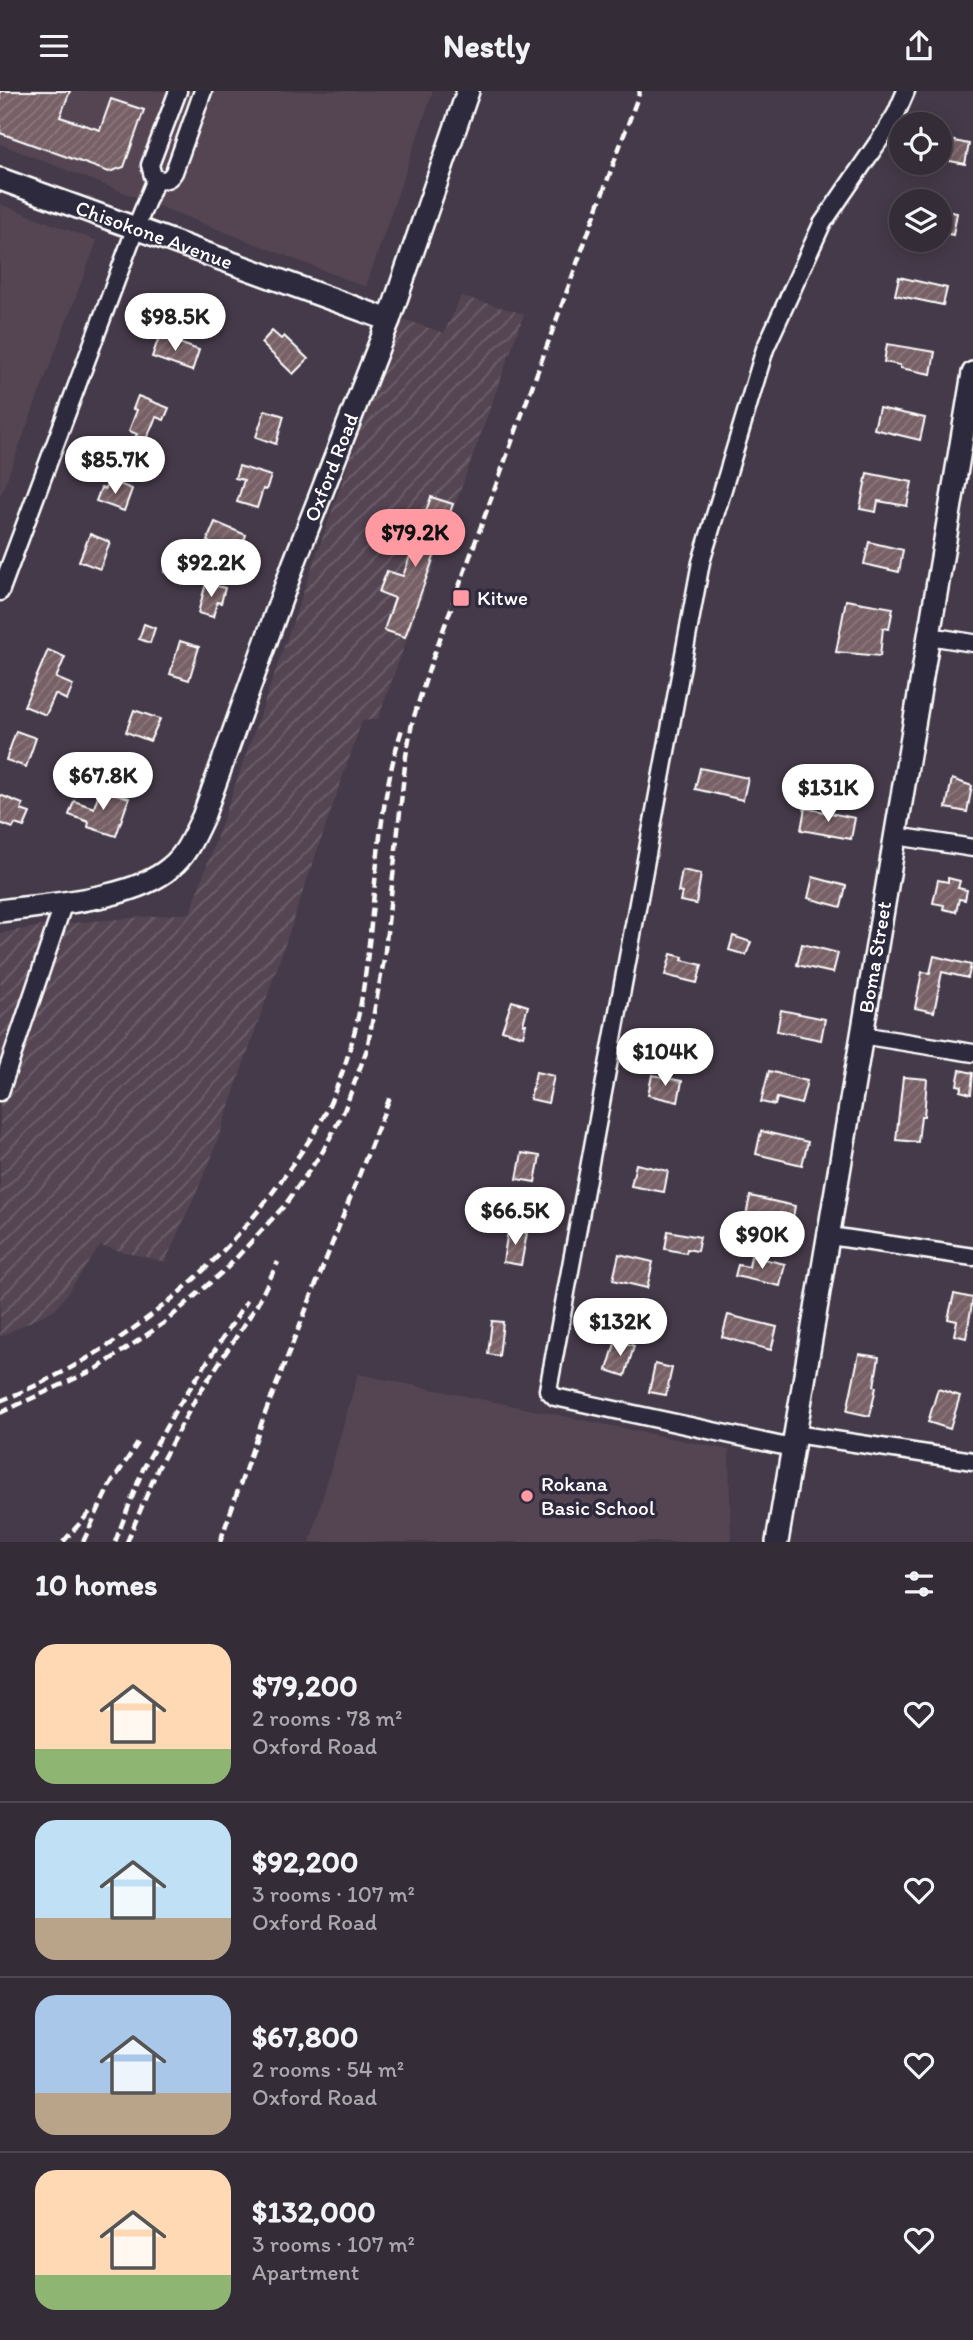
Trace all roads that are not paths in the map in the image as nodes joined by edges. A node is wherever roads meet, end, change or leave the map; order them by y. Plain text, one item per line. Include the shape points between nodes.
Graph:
1 (178, 91) edge
2 (203, 91) edge
3 (468, 91) edge
4 (906, 91) edge
5 (0, 179) edge
6 (156, 179) junction
7 (136, 227) junction
8 (388, 320) junction
9 (973, 373) edge
10 (968, 432) edge
11 (4, 568) edge
12 (0, 592) edge
13 (929, 636) junction
14 (973, 643) edge
15 (896, 836) junction
16 (973, 849) edge
17 (64, 902) junction
18 (0, 911) edge
19 (862, 1035) junction
20 (973, 1053) edge
21 (0, 1092) edge
22 (830, 1236) junction
23 (973, 1257) edge
24 (793, 1441) junction
25 (973, 1461) edge
26 (777, 1542) edge

1 - 6 street via 150,165
2 - 6 street via 174,172 169,179
3 - 8 street, Oxford Road
4 - 24 street via 885,132 822,224 765,349 701,562 548,1390 555,1397
5 - 7 street, Chisokone Avenue
6 - 7 street
7 - 8 street, Chisokone Avenue
7 - 11 street
8 - 17 street, Oxford Road via 190,845 153,881
9 - 10 street, Boma Street
10 - 13 street, Boma Street
11 - 12 street
13 - 14 street
13 - 15 street, Boma Street
15 - 16 street
15 - 19 street, Boma Street
17 - 18 street, Oxford Road
17 - 21 street
19 - 20 street
19 - 22 street, Boma Street
22 - 23 street
22 - 24 street, Boma Street
24 - 25 street
24 - 26 street, Boma Street

